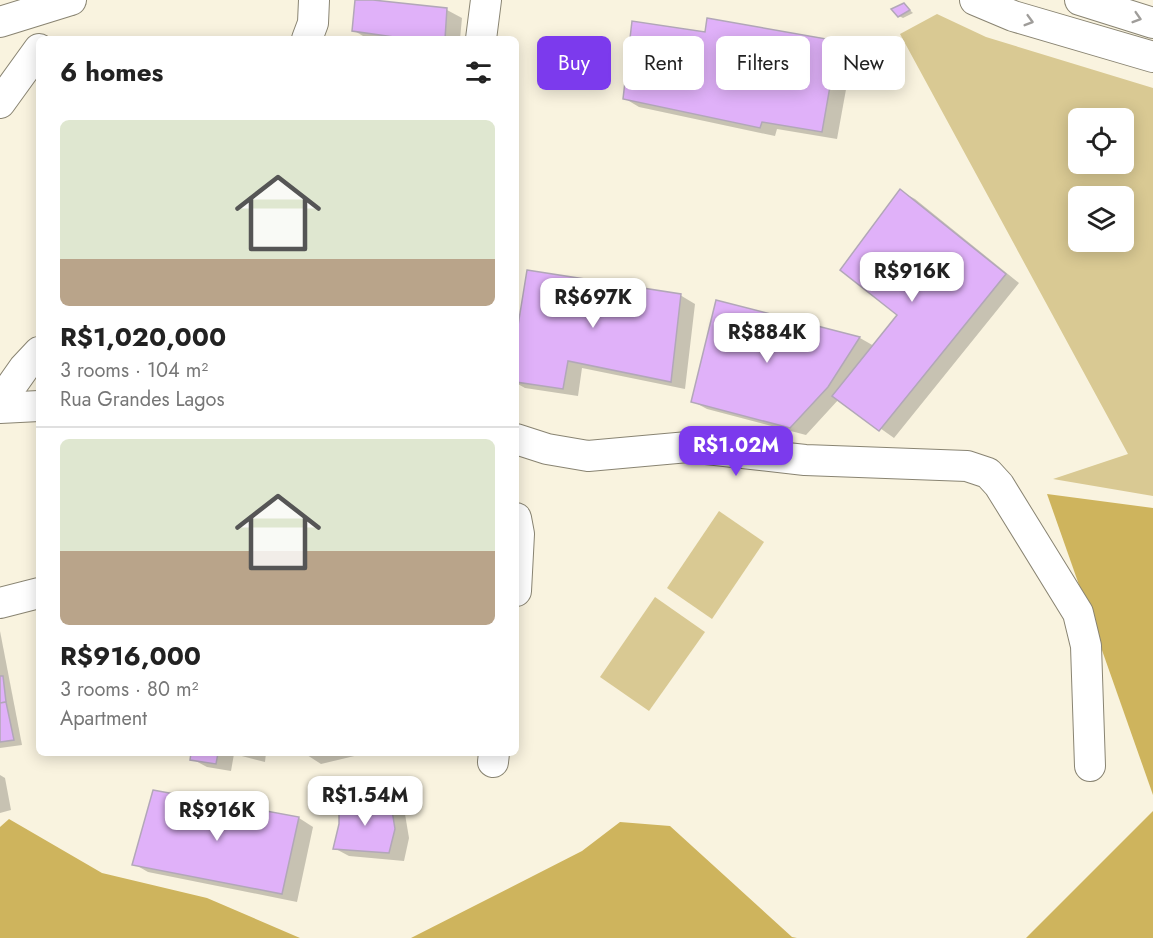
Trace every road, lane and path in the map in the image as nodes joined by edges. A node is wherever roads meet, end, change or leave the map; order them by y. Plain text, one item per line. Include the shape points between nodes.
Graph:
1 (73, 0) edge
2 (314, 0) edge
3 (486, 0) edge
4 (975, 0) edge
5 (1080, 0) edge
6 (0, 22) edge
7 (1153, 23) edge
8 (49, 36) edge
9 (308, 36) edge
10 (481, 36) edge
11 (36, 54) edge
12 (1153, 57) edge
13 (0, 103) edge
14 (36, 355) edge
15 (0, 402) edge
16 (36, 406) edge
17 (0, 408) edge
18 (519, 440) edge
19 (36, 593) edge
20 (0, 603) edge
21 (1090, 766) dead end

1 - 6 street
1 - 8 street
2 - 9 street
3 - 10 street
4 -> 12 street via 1013,16
5 -> 7 street
11 - 13 street
14 - 15 street
16 - 17 street
18 - 21 street via 588,456 688,447 805,460 967,466 988,473 1078,613 1086,646
19 - 20 street

